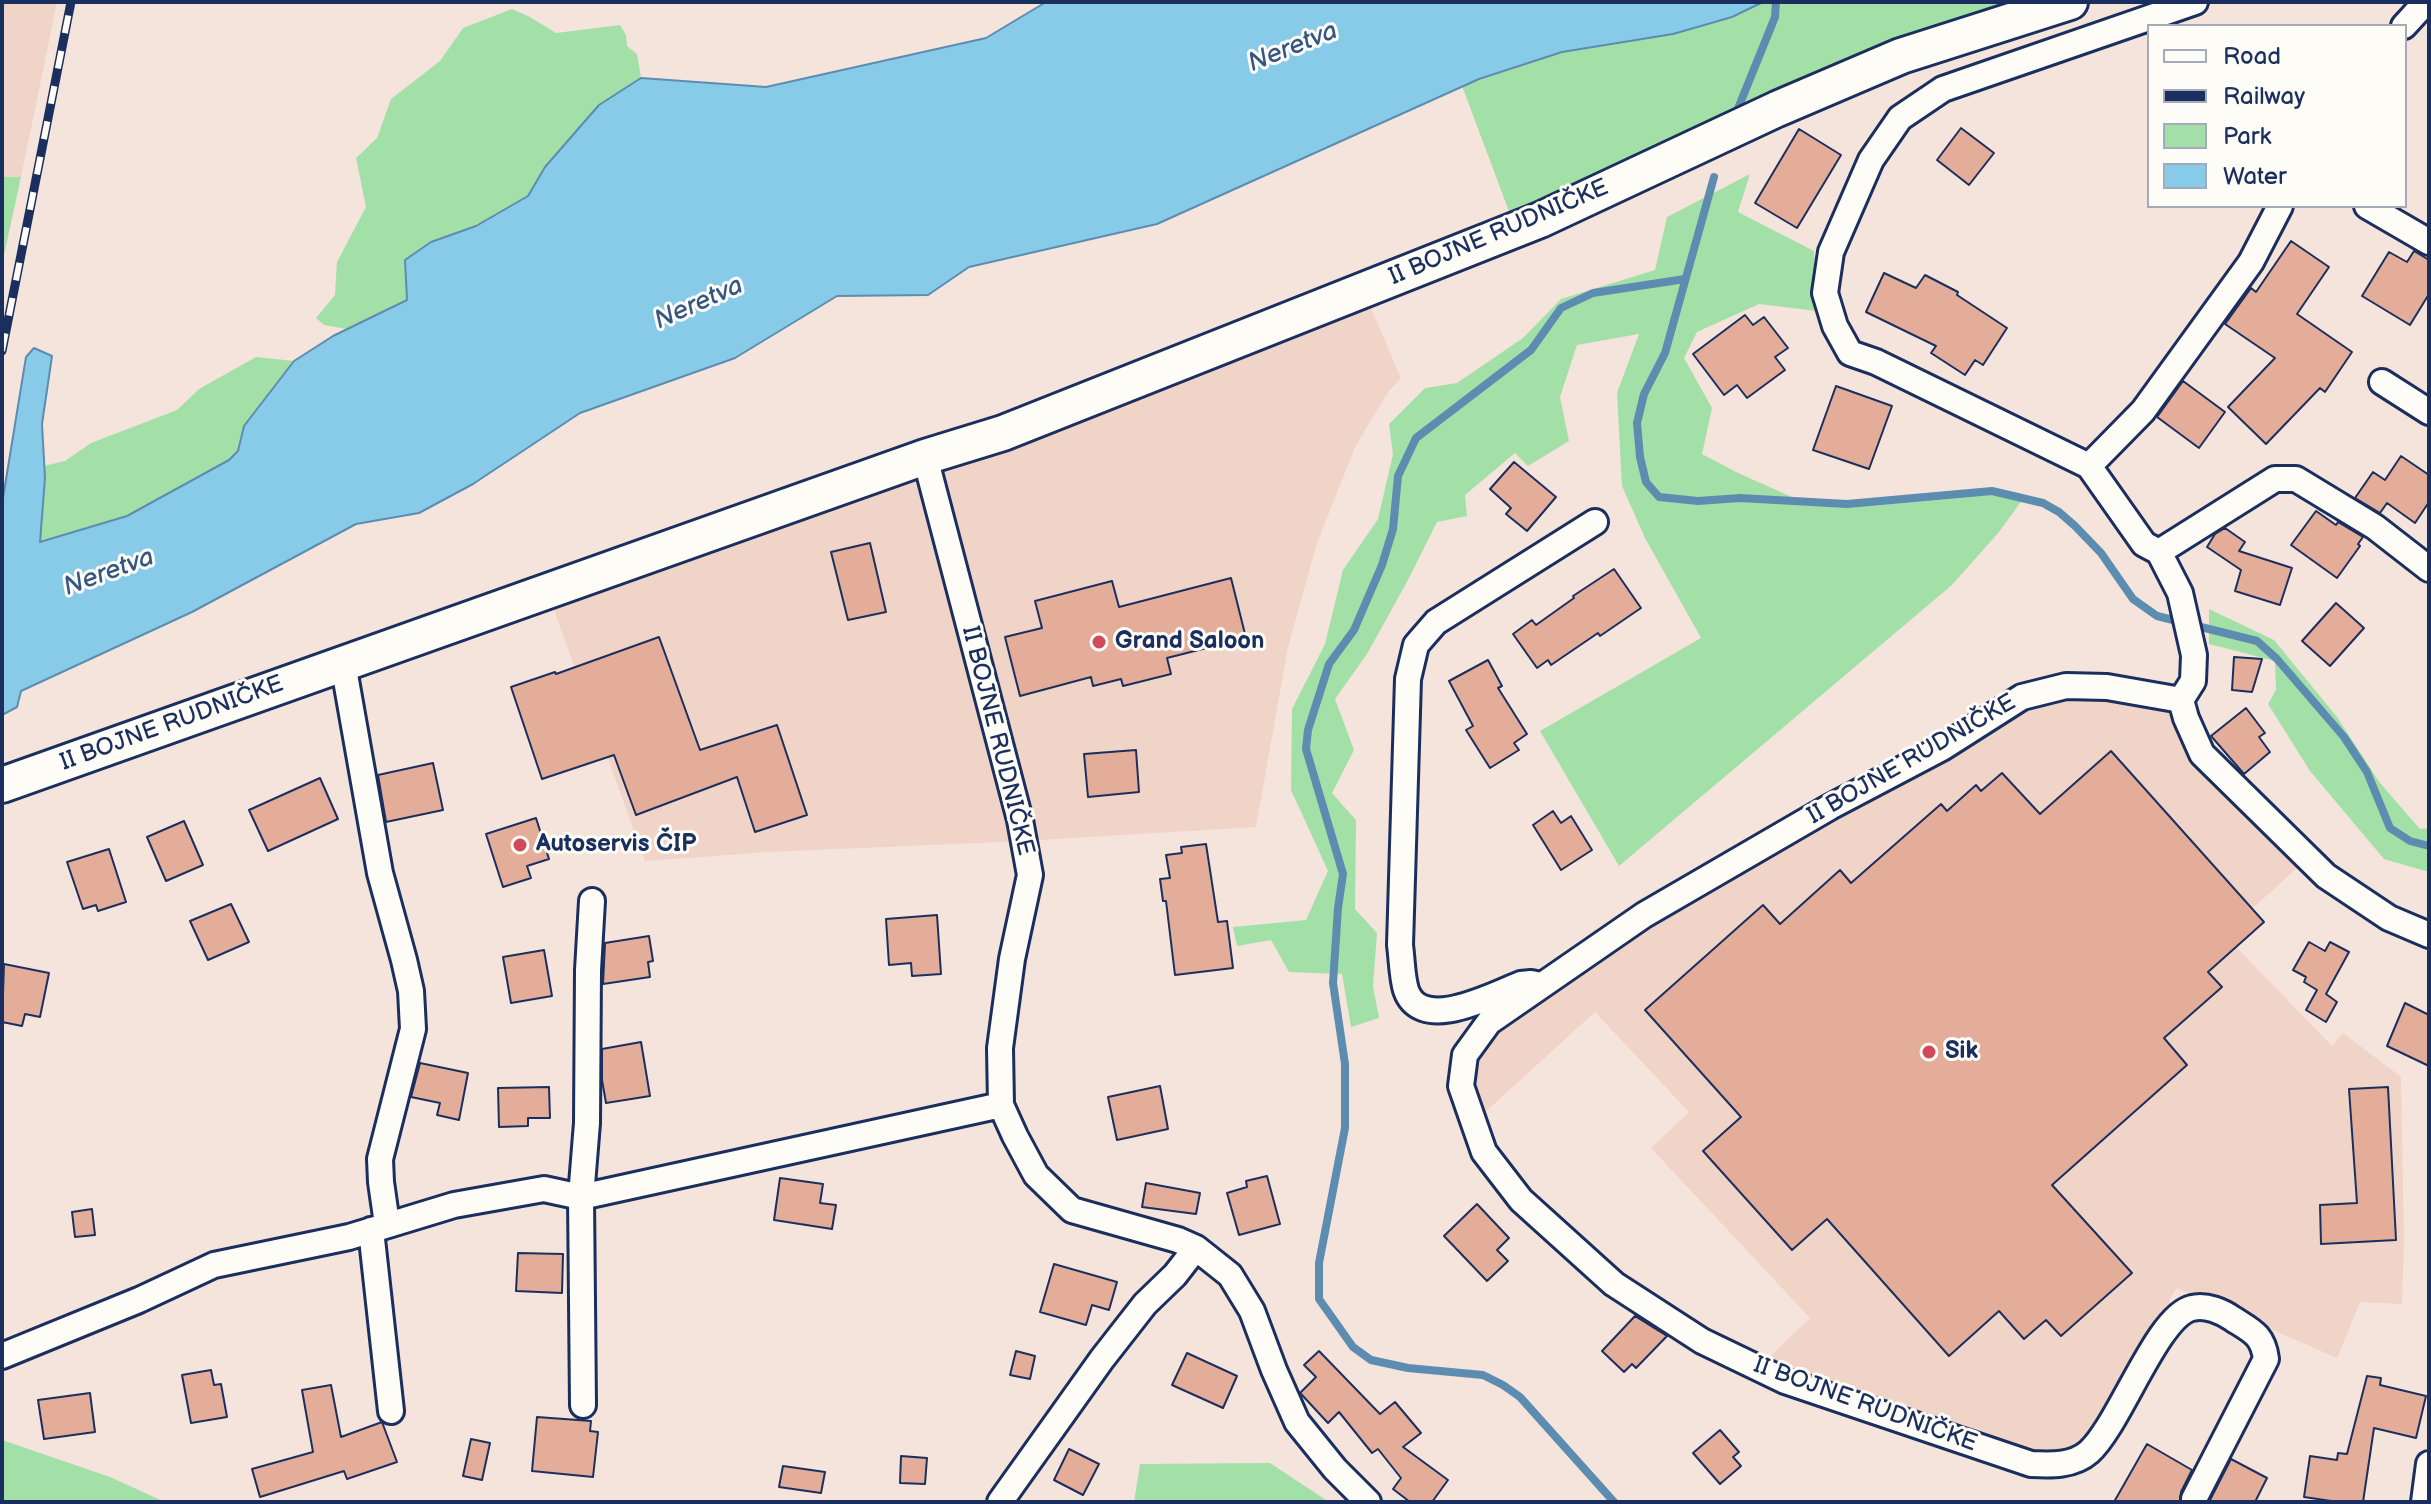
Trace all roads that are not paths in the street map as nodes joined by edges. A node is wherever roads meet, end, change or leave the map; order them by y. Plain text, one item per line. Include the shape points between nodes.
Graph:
1 (2070, 2) edge
2 (2195, 2) edge
3 (2426, 2) edge
4 (2406, 24) edge
5 (2279, 208) edge
6 (2370, 208) edge
7 (2429, 242) edge
8 (2382, 382) dead end
9 (2429, 412) edge
10 (925, 457) junction
11 (2089, 466) junction
12 (1595, 522) dead end
13 (2159, 552) junction
14 (2429, 569) edge
15 (343, 663) junction
16 (2181, 700) junction
17 (2, 785) edge
18 (592, 901) dead end
19 (2429, 935) edge
20 (1544, 985) junction
21 (1001, 1105) junction
22 (581, 1197) junction
23 (379, 1227) junction
24 (1196, 1248) junction
25 (2, 1356) edge
26 (583, 1405) dead end
27 (391, 1411) dead end
28 (2429, 1464) edge
29 (2194, 1499) dead end
30 (1000, 1502) edge
31 (1368, 1502) edge
32 (2424, 1502) edge

1 - 10 street, II BOJNE RUDNIČKE via 1901,56 1540,220 1003,433
2 - 11 street via 1943,89 1900,118 1871,160 1831,252 1825,293 1850,353
3 - 4 street
5 - 11 street via 2251,262 2143,411
6 - 7 street
8 - 9 street
10 - 15 street, II BOJNE RUDNIČKE
10 - 21 street, II BOJNE RUDNIČKE via 1030,875 1000,1048
11 - 13 street via 2144,544
12 - 20 street, II BOJNE RUDNIČKE via 1436,622 1416,645 1408,679 1400,945 1405,989 1428,1011 1453,1010 1521,984
13 - 14 street via 2275,479 2296,479 2375,527
13 - 16 street via 2180,593 2194,655 2193,681
15 - 17 street, II BOJNE RUDNIČKE
15 - 23 street via 380,873 411,991 413,1029 380,1159
16 - 19 street via 2202,754 2326,876 2389,918
16 - 20 street, II BOJNE RUDNIČKE via 2080,686 2022,697 1942,748 1644,915
18 - 22 street
20 - 29 street, II BOJNE RUDNIČKE via 1489,1022 1465,1055 1461,1086 1484,1152 1521,1200 1614,1284 1702,1341 1785,1381 2031,1464 2051,1465 2088,1453 2177,1317 2193,1307 2212,1309 2257,1334 2266,1359
21 - 22 street
21 - 24 street, II BOJNE RUDNIČKE via 1036,1175 1072,1210
22 - 23 street via 544,1189 454,1205
22 - 26 street
23 - 25 street via 214,1265
23 - 27 street
24 - 30 street via 1102,1359
24 - 31 street, II BOJNE RUDNIČKE via 1230,1275 1252,1311 1297,1422
28 - 32 street

